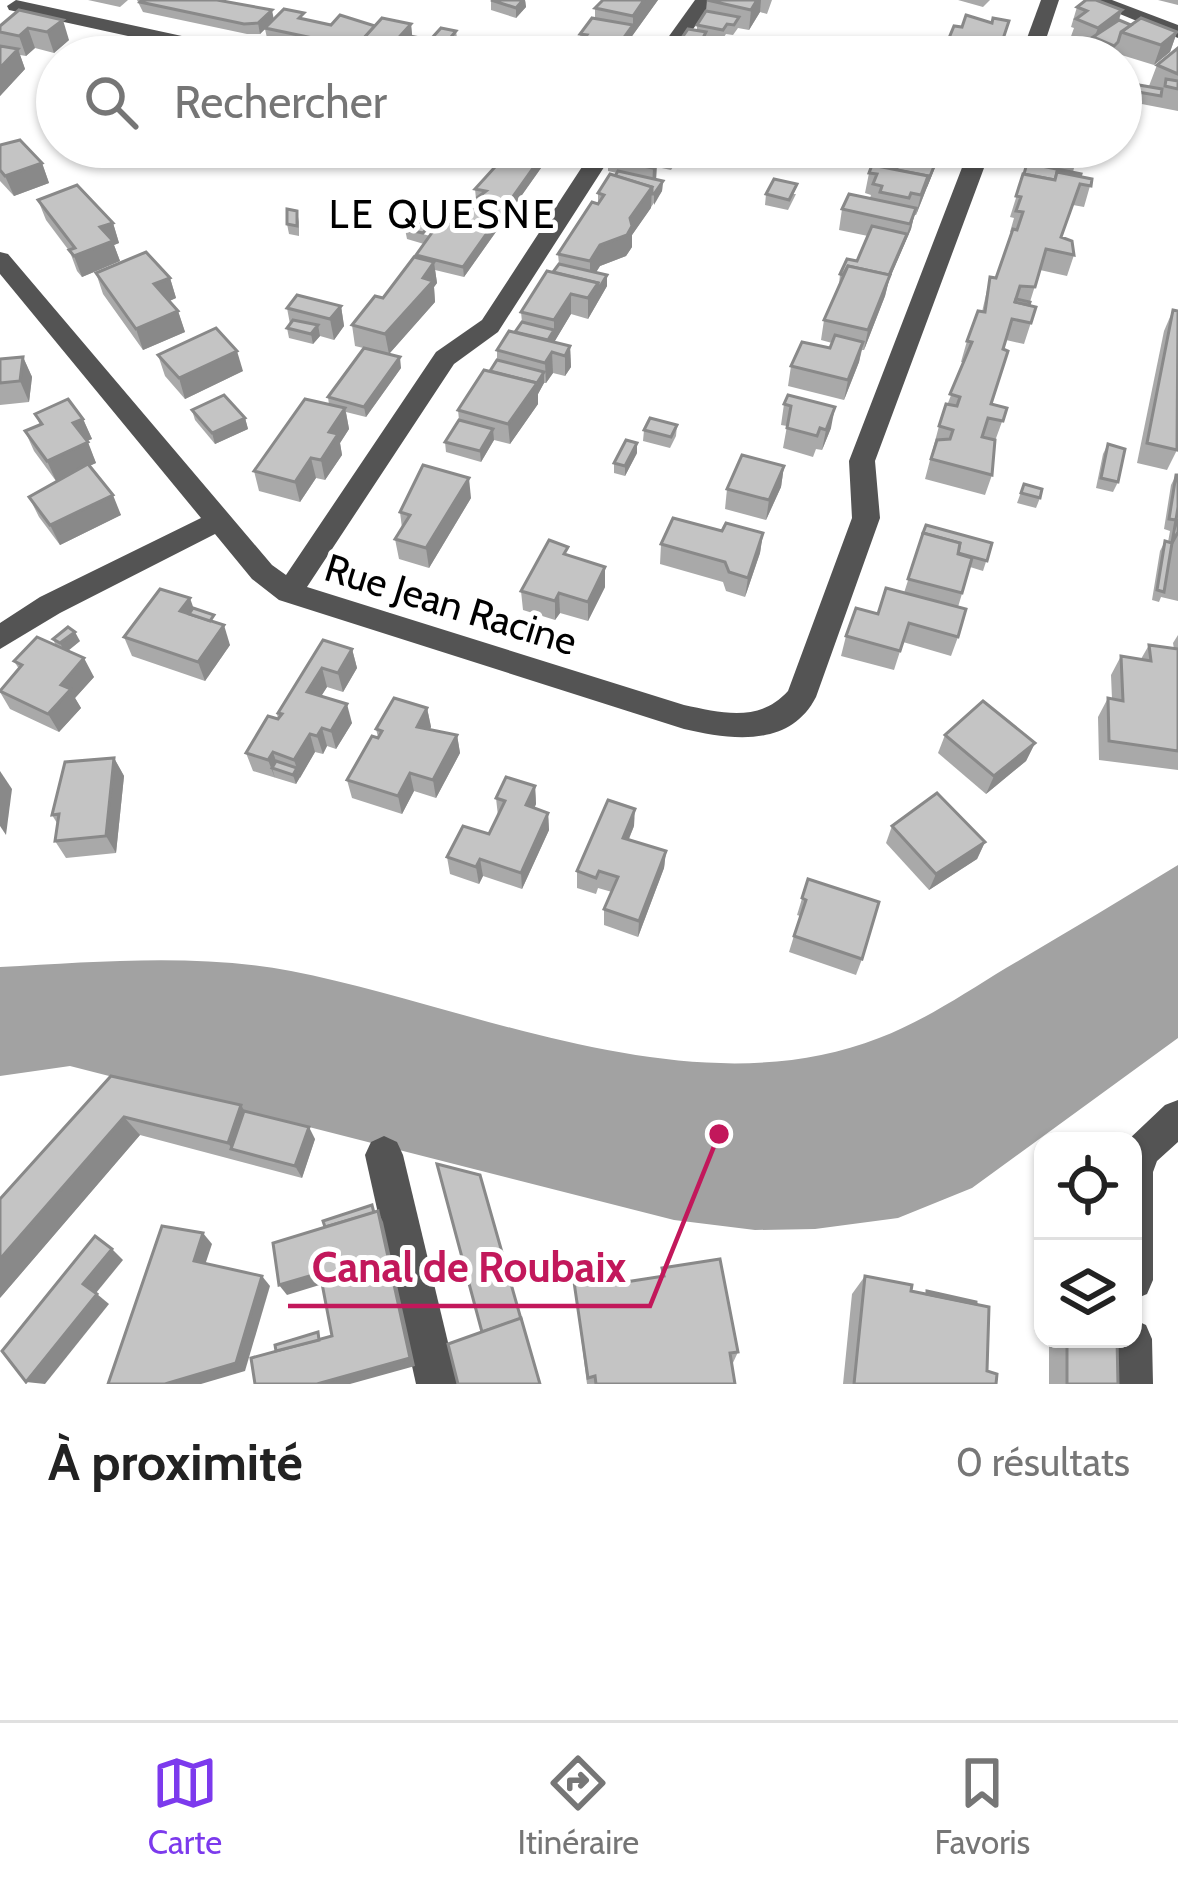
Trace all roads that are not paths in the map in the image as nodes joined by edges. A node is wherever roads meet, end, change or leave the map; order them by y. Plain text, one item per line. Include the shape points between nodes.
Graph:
1 (704, 0) edge
2 (1051, 0) edge
3 (1094, 0) edge
4 (19, 3) edge
5 (0, 22) edge
6 (1178, 32) edge
7 (161, 36) edge
8 (679, 36) edge
9 (1038, 36) edge
10 (592, 168) edge
11 (973, 168) edge
12 (0, 259) edge
13 (218, 521) junction
14 (289, 592) junction
15 (0, 638) edge
16 (1178, 1118) edge
17 (384, 1155) dead end
18 (1133, 1240) edge
19 (1132, 1348) edge
20 (437, 1384) edge
21 (1132, 1384) edge

1 - 8 street
2 - 9 street
3 - 6 street
4 - 5 street
4 - 7 street
10 - 14 street via 490,326 445,358
11 - 14 street, Rue Jean Racine via 862,460 866,518 801,698 769,724 711,724
12 - 13 street, Rue Jean Racine
13 - 14 street, Rue Jean Racine
13 - 15 street via 50,604
16 - 18 street via 1142,1149
17 - 20 street
19 - 21 street

